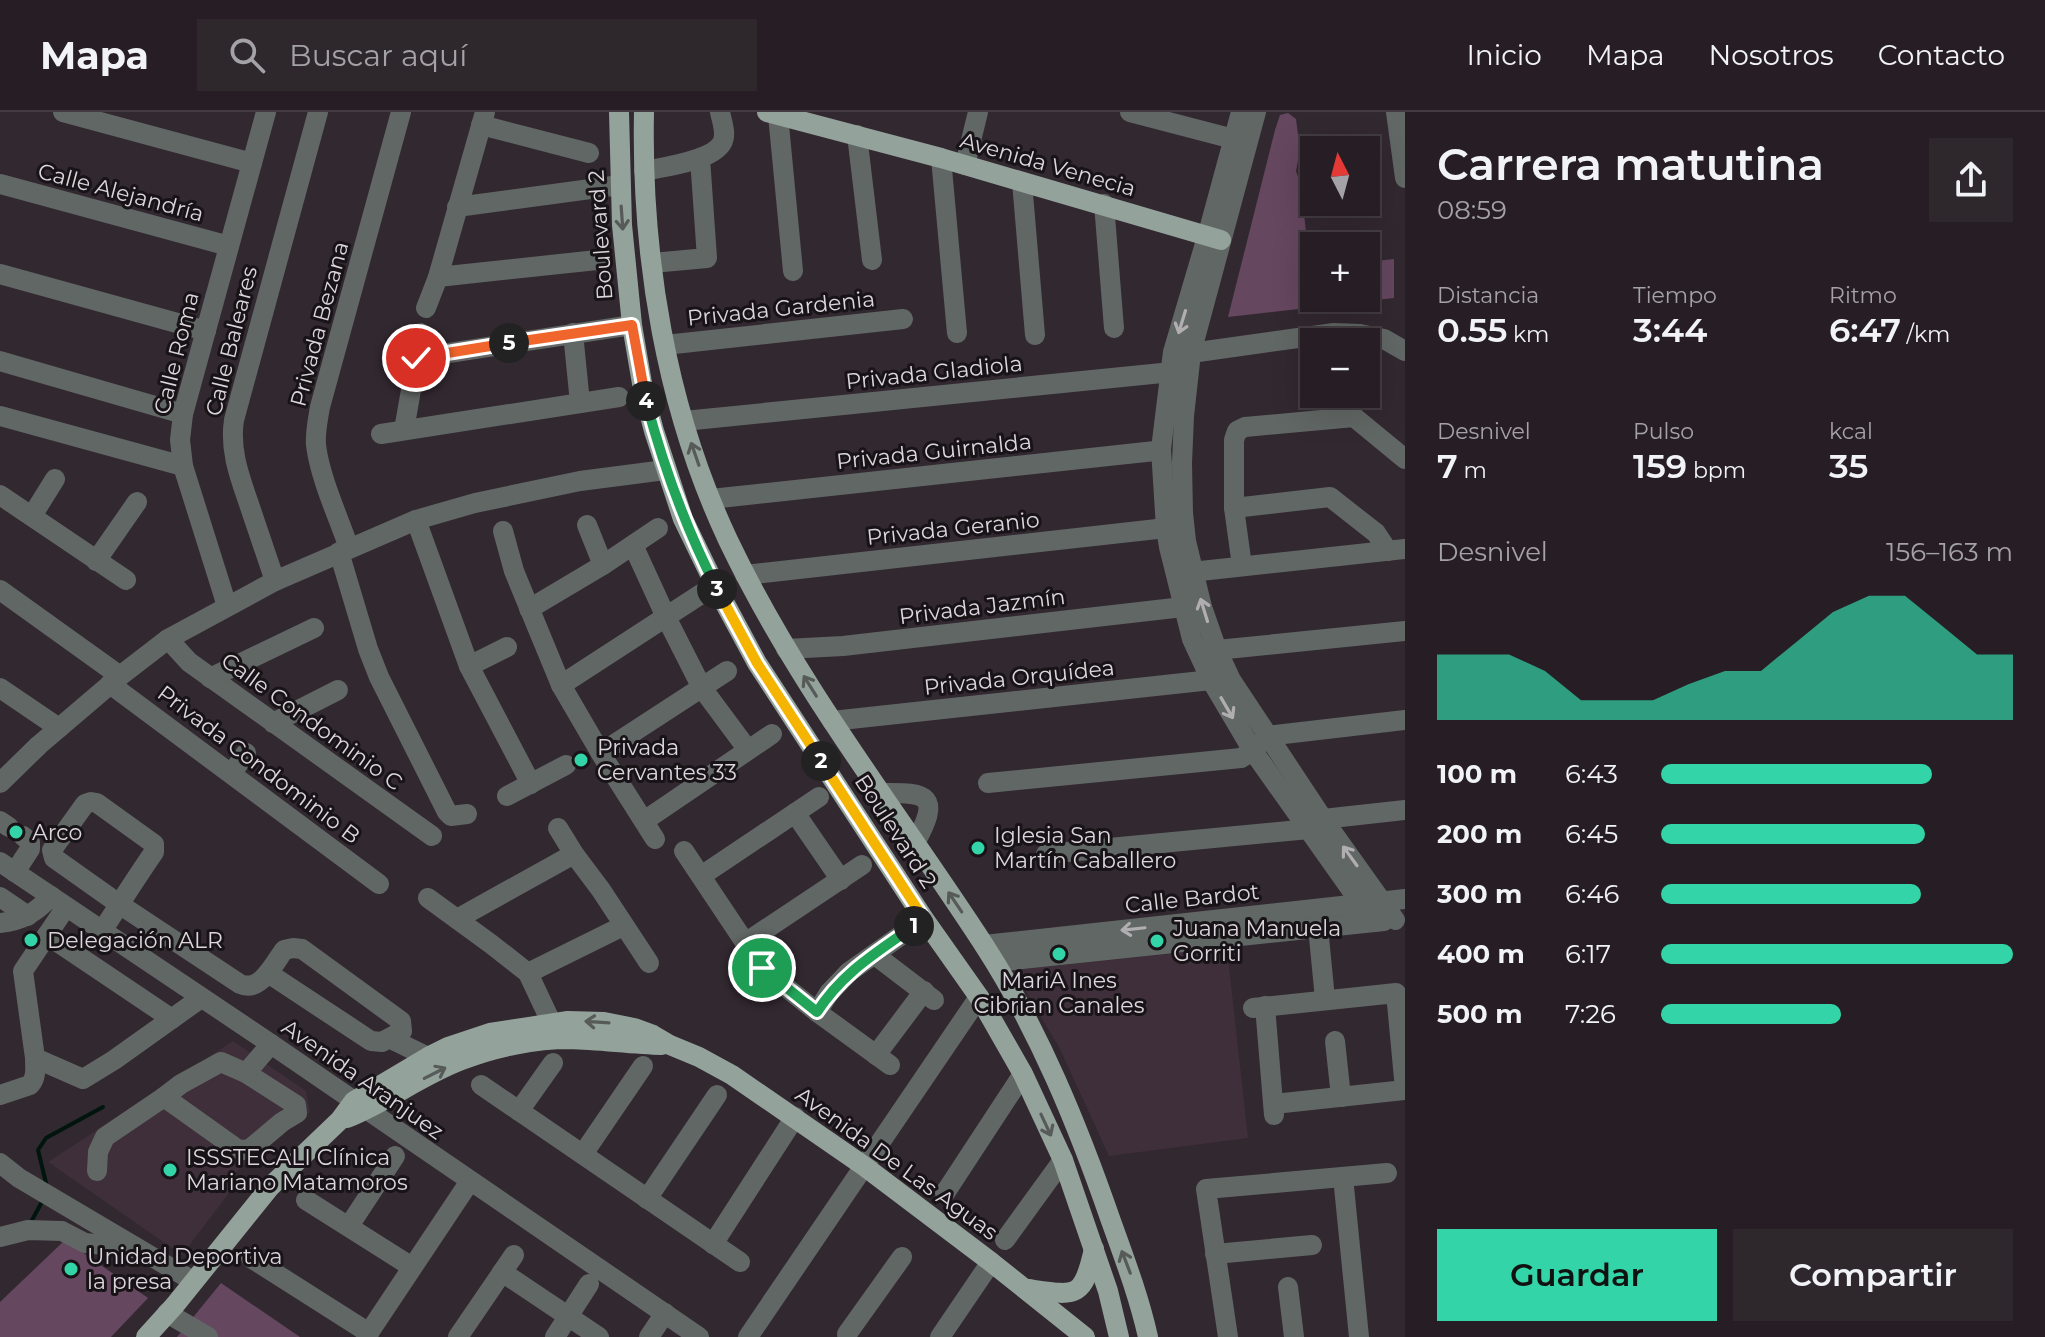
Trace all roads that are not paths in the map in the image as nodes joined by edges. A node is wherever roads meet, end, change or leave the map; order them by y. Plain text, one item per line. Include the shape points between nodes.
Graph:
1 (63, 112) edge
2 (266, 112) edge
3 (318, 112) edge
4 (401, 112) edge
5 (619, 112) edge
6 (644, 112) edge
7 (720, 112) edge
8 (978, 112) edge
9 (1130, 112) edge
10 (1241, 112) edge
11 (1256, 112) edge
12 (1396, 112) edge
13 (772, 113) edge
14 (1152, 115) edge
15 (483, 119) edge
16 (857, 135) junction
17 (1241, 141) junction
18 (589, 153) dead end
19 (700, 158) junction
20 (941, 158) junction
21 (252, 163) junction
22 (965, 165) junction
23 (644, 171) junction
24 (1405, 178) edge
25 (1022, 182) junction
26 (0, 184) edge
27 (620, 185) junction
28 (1104, 204) junction
29 (457, 207) junction
30 (1214, 238) junction
31 (229, 246) junction
32 (597, 260) dead end
33 (872, 260) dead end
34 (652, 263) junction
35 (793, 271) dead end
36 (0, 274) edge
37 (438, 277) junction
38 (426, 308) dead end
39 (903, 319) dead end
40 (632, 325) junction
41 (1114, 328) dead end
42 (206, 331) junction
43 (421, 333) dead end
44 (573, 333) junction
45 (957, 333) dead end
46 (1035, 335) dead end
47 (665, 345) junction
48 (1405, 351) edge
49 (416, 358) junction
50 (0, 361) edge
51 (1181, 362) junction
52 (619, 397) dead end
53 (580, 403) junction
54 (183, 414) junction
55 (0, 416) edge
56 (684, 421) junction
57 (404, 430) junction
58 (381, 434) dead end
59 (1161, 449) junction
60 (1405, 459) edge
61 (183, 466) junction
62 (665, 470) junction
63 (55, 479) dead end
64 (0, 495) edge
65 (711, 499) junction
66 (137, 502) dead end
67 (1234, 508) junction
68 (32, 516) junction
69 (416, 520) junction
70 (587, 525) dead end
71 (658, 528) dead end
72 (1166, 528) junction
73 (503, 531) dead end
74 (633, 545) junction
75 (344, 550) junction
76 (1397, 550) edge
77 (96, 561) junction
78 (603, 565) junction
79 (1242, 566) junction
80 (1184, 573) junction
81 (745, 575) junction
82 (126, 580) dead end
83 (275, 581) junction
84 (715, 585) junction
85 (0, 590) edge
86 (227, 606) junction
87 (1183, 607) junction
88 (529, 609) junction
89 (666, 617) junction
90 (314, 628) dead end
91 (1405, 631) edge
92 (168, 639) junction
93 (507, 647) dead end
94 (786, 649) junction
95 (1217, 650) junction
96 (469, 666) junction
97 (727, 671) dead end
98 (210, 678) junction
99 (115, 680) junction
100 (1211, 680) junction
101 (561, 685) junction
102 (0, 688) edge
103 (702, 688) junction
104 (338, 690) dead end
105 (1405, 720) edge
106 (832, 721) junction
107 (273, 723) junction
108 (59, 728) junction
109 (772, 734) dead end
110 (1260, 743) junction
111 (748, 750) junction
112 (246, 753) dead end
113 (601, 753) junction
114 (566, 765) dead end
115 (232, 773) junction
116 (0, 783) edge
117 (988, 783) dead end
118 (531, 784) junction
119 (881, 793) junction
120 (507, 796) dead end
121 (819, 797) dead end
122 (1405, 810) edge
123 (795, 813) junction
124 (467, 814) dead end
125 (644, 821) junction
126 (1316, 824) junction
127 (10, 828) edge
128 (558, 828) dead end
129 (432, 836) dead end
130 (655, 839) dead end
131 (915, 843) junction
132 (684, 851) dead end
133 (574, 854) junction
134 (1046, 854) dead end
135 (862, 865) dead end
136 (8, 867) edge
137 (701, 876) junction
138 (841, 880) junction
139 (379, 884) dead end
140 (0, 897) edge
141 (428, 898) dead end
142 (1405, 899) edge
143 (1383, 901) junction
144 (59, 902) junction
145 (119, 904) junction
146 (1361, 904) junction
147 (28, 916) junction
148 (457, 919) junction
149 (924, 919) junction
150 (1400, 919) edge
151 (1374, 922) junction
152 (0, 923) edge
153 (623, 926) junction
154 (1318, 927) junction
155 (102, 931) junction
156 (47, 935) junction
157 (745, 943) junction
158 (989, 954) junction
159 (875, 955) junction
160 (649, 963) dead end
161 (268, 973) junction
162 (528, 973) junction
163 (979, 997) junction
164 (201, 998) junction
165 (1325, 999) junction
166 (817, 1012) junction
167 (172, 1019) junction
168 (551, 1022) junction
169 (391, 1039) junction
170 (1335, 1041) dead end
171 (670, 1045) junction
172 (277, 1049) junction
173 (428, 1057) junction
174 (35, 1058) junction
175 (553, 1063) dead end
176 (643, 1066) dead end
177 (1023, 1074) junction
178 (253, 1078) junction
179 (481, 1085) dead end
180 (1405, 1089) edge
181 (0, 1095) edge
182 (717, 1095) dead end
183 (164, 1097) junction
184 (1341, 1097) junction
185 (360, 1106) junction
186 (519, 1111) junction
187 (795, 1117) junction
188 (583, 1154) junction
189 (395, 1156) dead end
190 (1063, 1160) junction
191 (0, 1163) edge
192 (864, 1166) junction
193 (97, 1171) dead end
194 (1387, 1173) dead end
195 (1343, 1177) junction
196 (470, 1181) junction
197 (945, 1193) dead end
198 (647, 1199) junction
199 (306, 1200) dead end
200 (349, 1226) junction
201 (0, 1237) edge
202 (1005, 1240) dead end
203 (713, 1244) junction
204 (1312, 1245) dead end
205 (1094, 1249) junction
206 (141, 1250) junction
207 (1215, 1254) junction
208 (902, 1257) dead end
209 (251, 1258) dead end
210 (740, 1262) dead end
211 (991, 1262) junction
212 (412, 1267) junction
213 (193, 1281) junction
214 (589, 1284) dead end
215 (1288, 1287) dead end
216 (1026, 1289) junction
217 (167, 1313) junction
218 (665, 1313) junction
219 (569, 1317) junction
220 (844, 1332) edge
221 (368, 1335) edge
222 (146, 1337) edge
223 (208, 1337) edge
224 (458, 1337) edge
225 (555, 1337) edge
226 (599, 1337) edge
227 (649, 1337) edge
228 (699, 1337) edge
229 (748, 1337) edge
230 (940, 1337) edge
231 (1085, 1337) edge
232 (1119, 1337) edge
233 (1148, 1337) edge
234 (1228, 1337) edge
235 (1294, 1337) edge
236 (1359, 1337) edge

1 - 21 street
2 - 21 street, Calle Roma
3 - 83 street, Calle Baleares via 232,436 239,476
4 - 75 street, Privada Bezana via 317,425 316,444
5 - 27 main road, Boulevard 2
6 - 23 main road, Boulevard 2
7 - 19 street via 723,139 714,152
8 - 22 street
9 - 14 street
10 - 17 street
11 - 17 street
12 - 24 street
13 - 16 main road, Avenida Venecia
13 - 35 street
14 - 17 street
15 - 18 street
15 - 29 street
16 - 20 main road, Avenida Venecia
16 - 33 street
17 - 30 street
19 - 23 street
19 - 34 street via 707,258
20 - 22 main road, Avenida Venecia
20 - 45 street
21 - 31 street, Calle Roma
22 - 25 main road, Avenida Venecia
23 - 34 main road, Boulevard 2
25 - 28 main road, Avenida Venecia
25 - 46 street
26 - 31 street, Calle Alejandría
27 - 29 street
27 -> 40 main road, Boulevard 2
28 - 30 main road, Avenida Venecia
28 - 41 street
29 - 37 street
30 - 51 street
31 - 42 street, Calle Roma
32 - 37 street
34 - 47 main road, Boulevard 2
36 - 42 street
37 - 38 street
39 - 47 street, Privada Gardenia
40 - 44 street
40 - 62 main road, Boulevard 2
42 - 54 street, Calle Roma
43 - 49 street
44 - 49 street
44 - 53 street
47 - 56 main road, Boulevard 2
48 - 51 street, Privada Gladiola via 1384,339 1334,333
49 - 57 street
50 - 54 street
51 - 56 street, Privada Gladiola
51 - 59 street
51 - 80 street
52 - 53 street
53 - 57 street
54 - 61 street, Calle Roma
55 - 61 street
65 -> 56 main road, Boulevard 2
57 - 58 street
59 - 65 street, Privada Guirnalda
59 - 72 street
60 - 67 street via 1354,417 1245,427 1234,440
61 - 86 street, Calle Roma
62 - 69 street via 580,481
62 - 84 main road, Boulevard 2
63 - 68 street
64 - 68 street
65 - 81 main road, Boulevard 2
66 - 77 street
67 - 76 street via 1330,497
67 - 79 street
68 - 77 street
69 - 75 street
69 - 96 street
70 - 78 street
71 - 74 street
72 - 80 street
72 - 81 street, Privada Geranio
73 - 88 street
74 - 78 street
74 - 89 street
75 - 83 street
75 - 124 street, Privada Bezana via 368,649 394,708 447,812
76 - 79 street
77 - 82 street
78 - 88 street
79 - 80 street
80 - 87 street
95 -> 80 street
81 - 94 main road, Boulevard 2
83 - 86 street
84 - 89 street
84 - 149 main road, Boulevard 2 via 757,663
85 - 99 street, Privada Condominio B
86 - 92 street
87 - 94 street, Privada Jazmín
87 - 100 street
88 - 101 street
89 - 101 street
89 - 103 street
90 - 98 street
91 - 95 street
92 - 98 street, Calle Condominio C
92 - 99 street
93 - 96 street
106 -> 94 main road, Boulevard 2
95 - 110 street
96 - 118 street
97 - 103 street
98 - 107 street, Calle Condominio C
99 - 108 street
99 - 115 street, Privada Condominio B
100 - 106 street, Privada Orquídea
100 -> 110 street
101 - 113 street
102 - 108 street
103 - 111 street
103 - 113 street
104 - 107 street
105 - 110 street
106 - 119 main road, Boulevard 2
107 - 129 street, Calle Condominio C
108 - 116 street
109 - 111 street
110 - 117 street via 1241,758
110 - 126 street
111 - 125 street
112 - 115 street
113 - 125 street
114 - 118 street
115 - 139 street, Privada Condominio B
118 - 120 street
119 - 131 main road, Boulevard 2
119 - 131 street via 916,794 927,802 926,822
121 - 123 street
122 - 126 street
123 - 137 street
123 - 138 street
125 - 130 street
126 - 134 street
143 -> 126 street
126 - 146 street
127 - 136 street via 30,842 30,849
128 - 133 street
158 -> 131 main road, Boulevard 2
132 - 137 street
133 - 148 street
133 - 153 street
135 - 138 street
136 - 144 street, Avenida Aranjuez
137 - 157 street
138 - 157 street
140 - 147 street
141 - 148 street
142 - 143 street, Calle Bardot
143 - 146 street, Calle Bardot
143 - 150 street
144 - 147 street
144 - 155 street, Avenida Aranjuez
144 - 156 street
145 - 145 street via 52,854 91,802 154,844 154,852
145 - 155 street
145 - 161 street via 246,987
146 - 151 street
146 -> 158 street, Calle Bardot
147 - 152 street
148 - 162 street
149 - 159 street
149 - 163 main road, Boulevard 2
150 - 151 street, Calle Bardot
151 - 154 street, Calle Bardot
153 - 160 street
153 - 162 street
154 - 158 street, Calle Bardot
154 - 165 street
155 - 164 street, Avenida Aranjuez
156 - 167 street
156 - 174 street via 23,971
157 - 166 street via 762,968
233 -> 158 main road, Boulevard 2 via 1089,1160 1031,1027
159 - 166 street via 849,972
159 - 166 street via 929,996 883,1060
161 - 169 street via 371,1041
161 - 169 street via 284,950 302,949 401,1021 402,1031
162 - 168 street
163 - 177 main road, Boulevard 2
163 - 192 street
164 - 167 street
164 - 172 street, Avenida Aranjuez
165 - 180 street via 1396,993
165 - 184 street via 1259,1007 1274,1110
167 - 174 street via 83,1079
171 -> 168 main road, Avenida De Las Aguas via 634,1028 604,1022
168 - 173 main road, Avenida De Las Aguas via 490,1033
169 - 173 street
170 - 184 street
185 -> 171 main road, Avenida De Las Aguas via 462,1060 529,1043 567,1039
171 - 187 main road, Avenida De Las Aguas via 732,1075
172 - 178 street
172 - 185 street, Avenida Aranjuez
173 - 185 main road, Avenida De Las Aguas
174 - 181 street via 30,1085
175 - 186 street
176 - 188 street
177 -> 190 main road, Boulevard 2
177 - 197 street
178 - 183 street via 217,1063
178 - 183 street via 298,1109 250,1149 237,1149
179 - 186 street
180 - 184 street
182 - 198 street
183 - 193 street via 105,1137
185 - 196 street, Avenida Aranjuez
185 - 213 main road, Avenida De Las Aguas via 270,1187
186 - 188 street
187 - 192 main road, Avenida De Las Aguas
187 - 203 street
188 - 198 street
189 - 200 street
190 - 202 street
190 - 205 main road, Boulevard 2
191 - 206 street
192 - 211 main road, Avenida De Las Aguas
192 - 229 street
194 - 195 street
195 - 207 street via 1206,1189
195 - 236 street
196 - 212 street
196 - 218 street, Avenida Aranjuez
198 - 203 street
199 - 200 street
200 - 212 street
201 - 206 street via 28,1230 62,1231 85,1243
203 - 210 street
204 - 207 street
205 - 216 main road via 1088,1277 1075,1291
205 - 232 main road, Boulevard 2
206 - 213 street
207 - 234 street
208 - 220 street
209 - 221 street
211 - 216 main road, Avenida De Las Aguas
211 - 230 street
212 - 221 street
213 - 217 main road, Avenida De Las Aguas
214 - 219 street
215 - 235 street
216 - 231 main road, Avenida De Las Aguas
217 - 222 main road, Avenida De Las Aguas
217 - 223 street
218 - 227 street
218 - 228 street, Avenida Aranjuez
219 - 224 street via 508,1263
219 - 225 street
219 - 226 street

